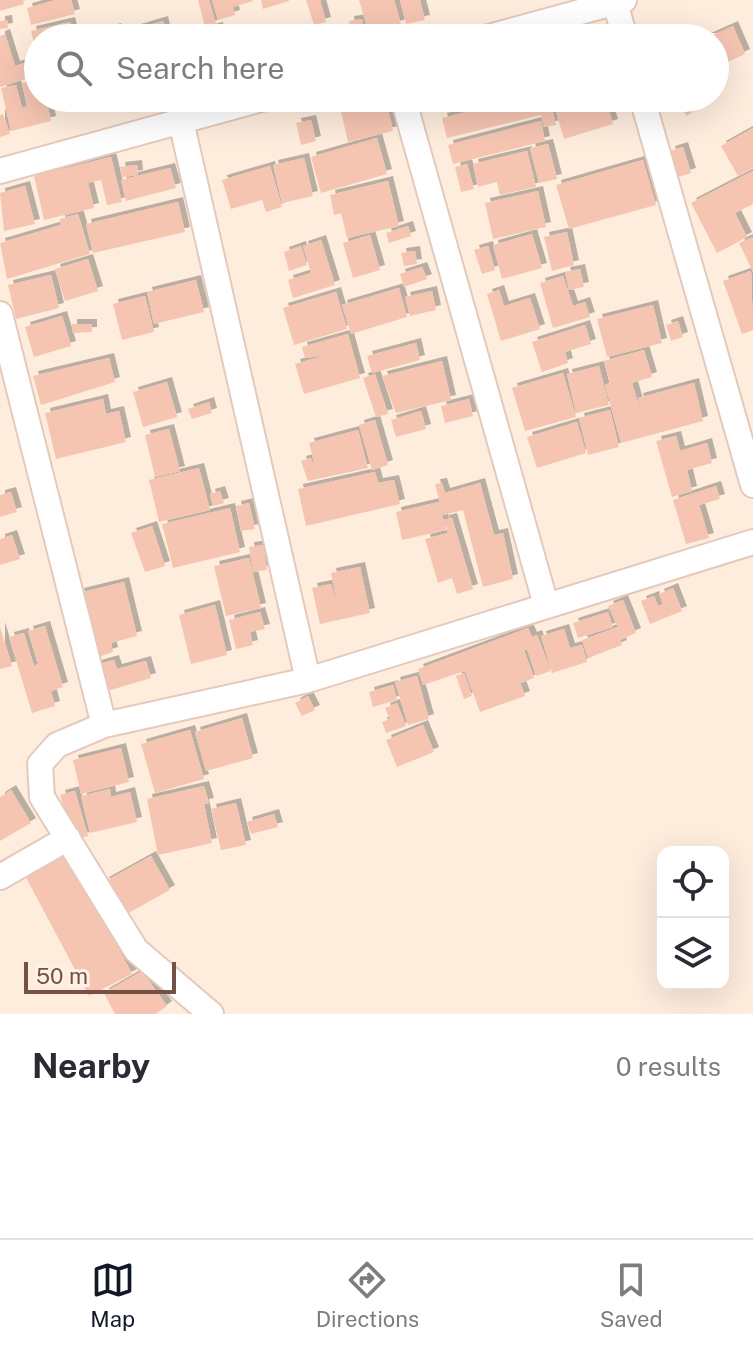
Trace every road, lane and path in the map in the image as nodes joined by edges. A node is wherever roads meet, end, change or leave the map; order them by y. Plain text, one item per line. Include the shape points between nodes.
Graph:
1 (619, 1) edge
2 (536, 24) edge
3 (623, 24) edge
4 (214, 112) edge
5 (407, 112) edge
6 (646, 112) edge
7 (181, 121) junction
8 (0, 171) edge
9 (0, 314) edge
10 (753, 485) edge
11 (753, 542) edge
12 (546, 605) junction
13 (308, 680) junction
14 (104, 725) junction
15 (68, 838) junction
16 (0, 877) edge
17 (211, 1014) edge

1 - 2 street
1 - 3 street
4 - 7 street
5 - 12 street
6 - 10 street
7 - 8 street
7 - 13 street
9 - 14 street
11 - 12 street
12 - 13 street
13 - 14 street
14 - 15 street via 57,745 40,764 42,797
15 - 16 street
15 - 17 street via 136,950

